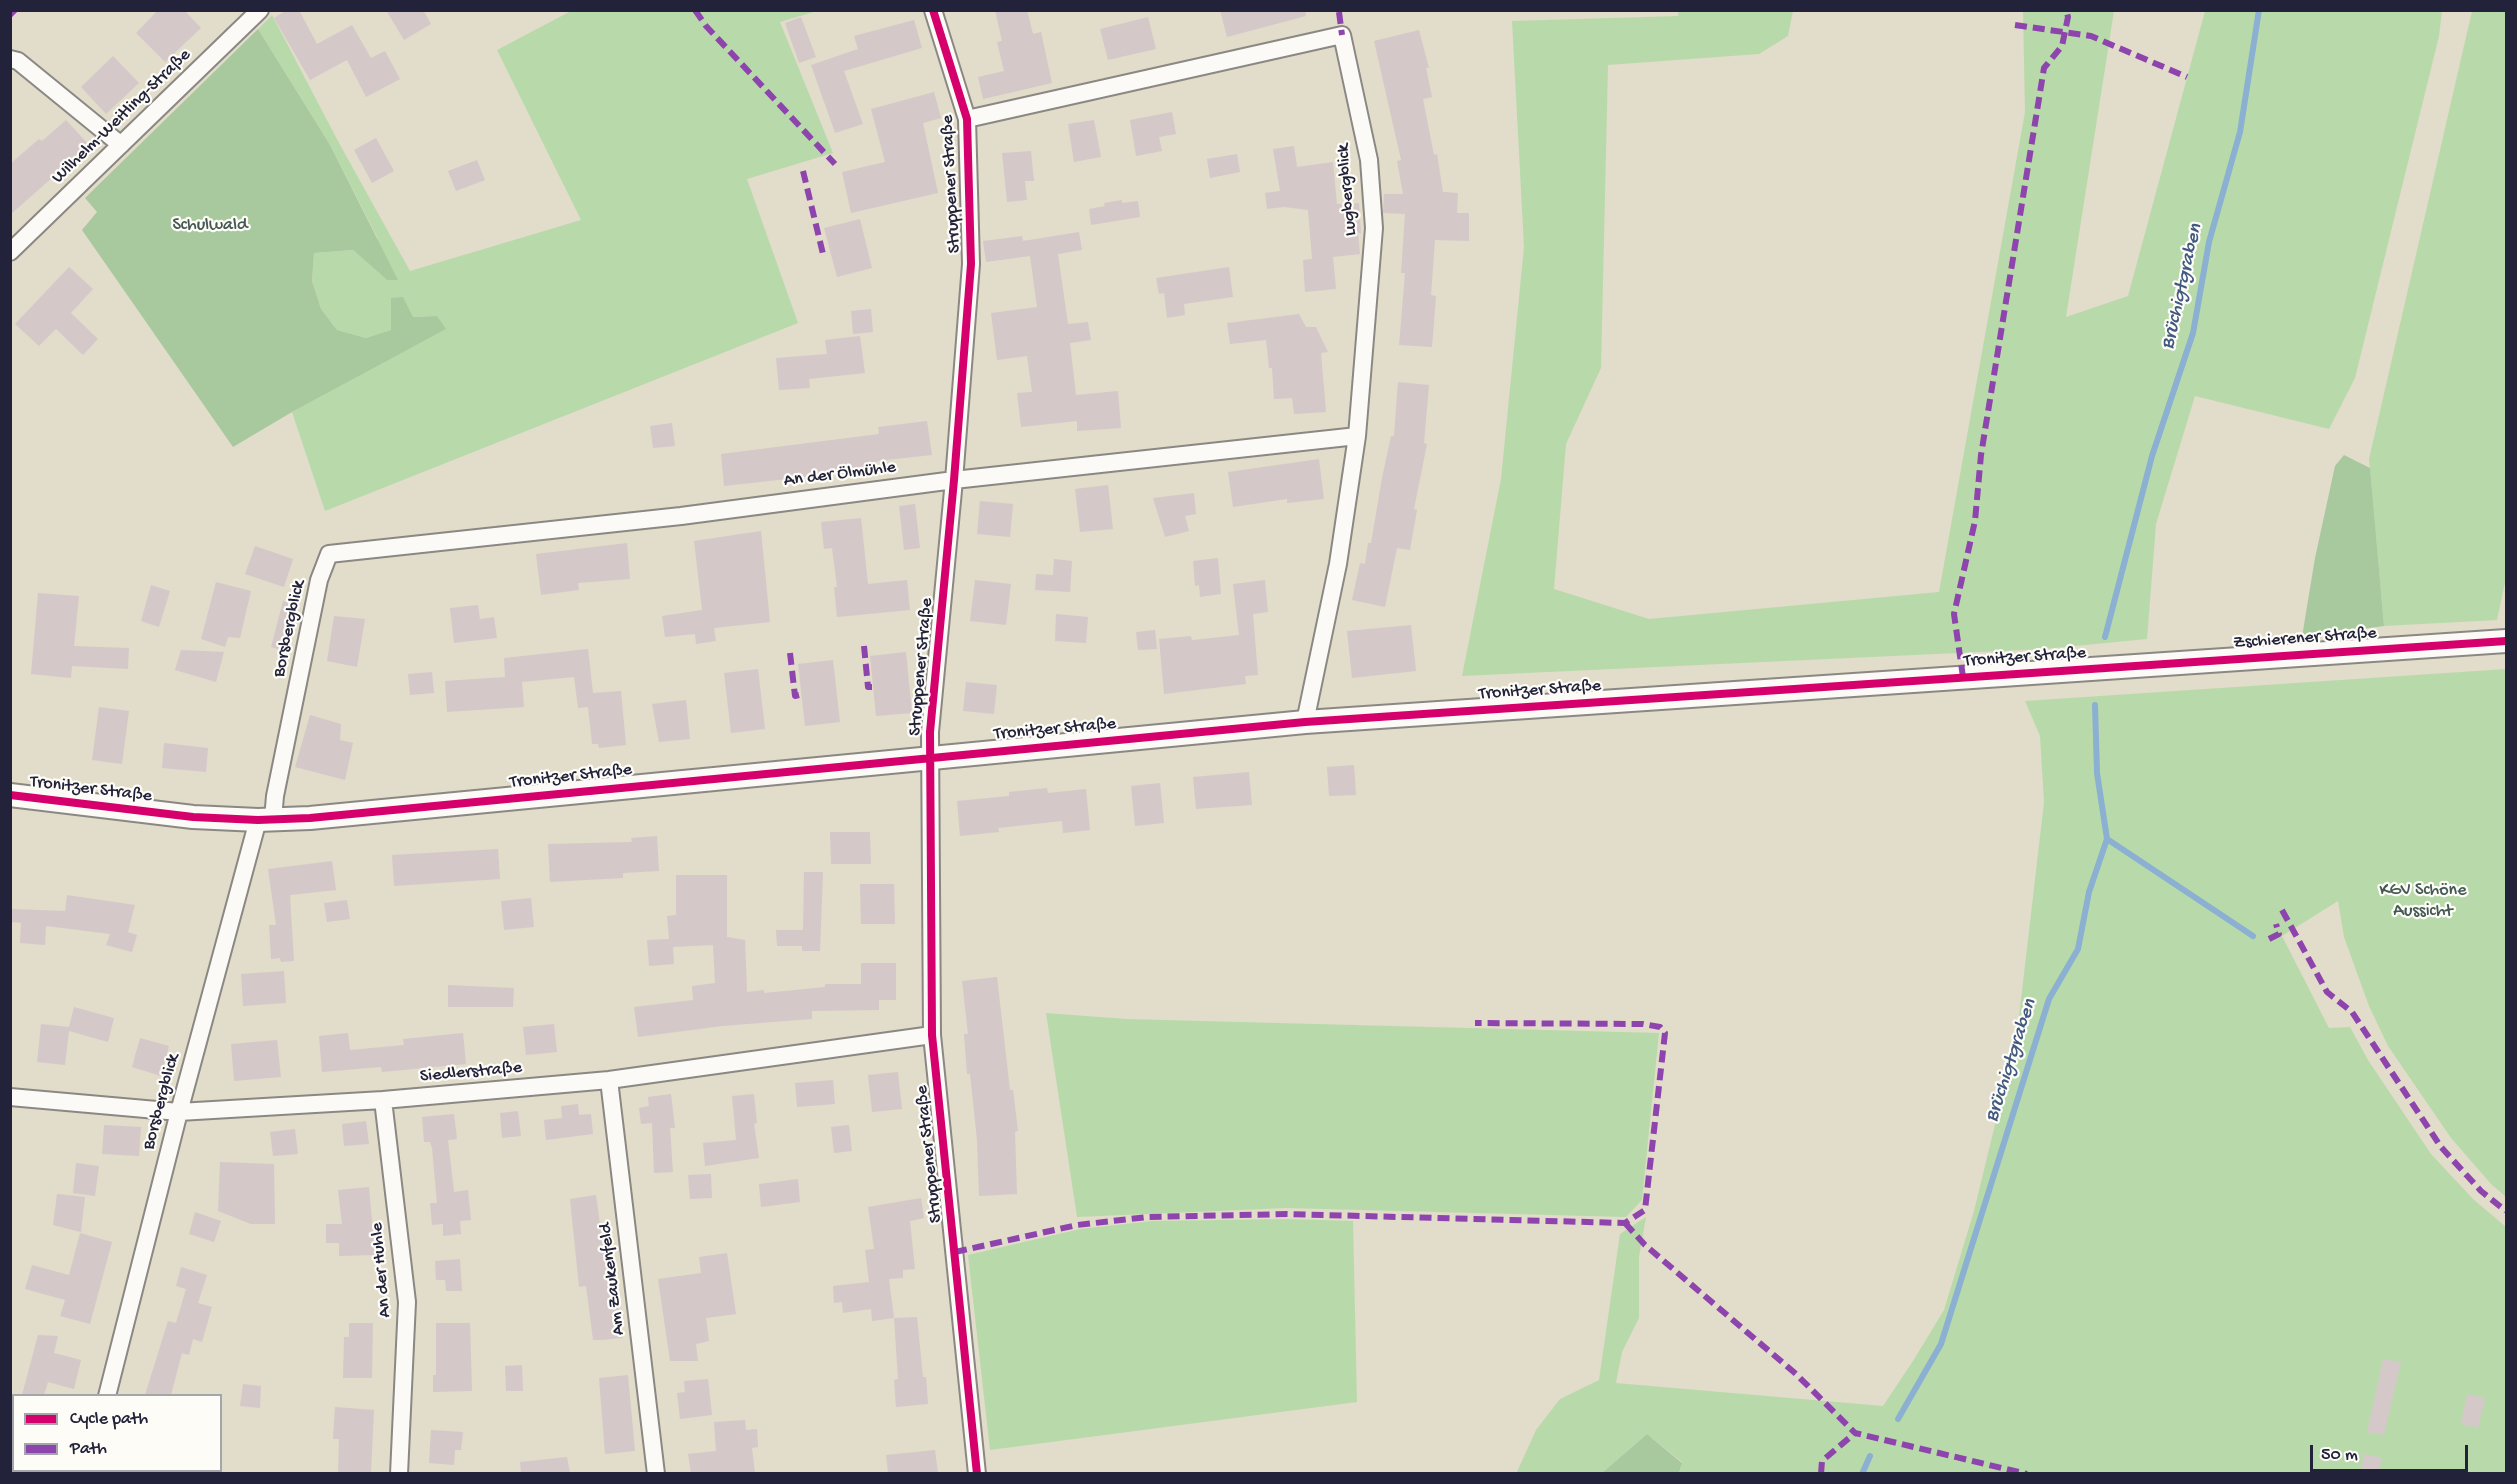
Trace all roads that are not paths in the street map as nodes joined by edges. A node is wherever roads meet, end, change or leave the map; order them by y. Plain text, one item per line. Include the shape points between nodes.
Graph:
1 (260, 10) edge
2 (933, 10) edge
3 (10, 59) edge
4 (967, 119) junction
5 (121, 145) junction
6 (10, 252) edge
7 (1357, 436) junction
8 (954, 480) junction
9 (329, 554) joint
10 (2506, 641) edge
11 (2105, 667) joint
12 (1305, 722) junction
13 (929, 757) junction
14 (10, 795) edge
15 (266, 820) junction
16 (933, 1035) junction
17 (609, 1080) junction
18 (10, 1097) edge
19 (383, 1100) junction
20 (179, 1112) junction
21 (107, 1394) edge
22 (399, 1473) edge
23 (656, 1473) edge
24 (977, 1473) edge

1 - 5 street, Wilhelm-Weitling-Straße
2 - 4 street, Struppener Straße
3 - 5 street via 18,61
4 - 7 street, Lugbergblick via 1342,35 1369,160 1374,228
4 - 8 street, Struppener Straße via 971,264
5 - 6 street, Wilhelm-Weitling-Straße
7 - 8 street, An der Ölmühle
7 - 12 street, Lugbergblick via 1338,564
8 - 9 street, An der Ölmühle via 681,516
8 - 13 street, Struppener Straße
9 - 15 street, Borsbergblick via 319,580 275,796
10 - 11 street, Zschierener Straße
11 - 12 street, Tronitzer Straße
12 - 13 street, Tronitzer Straße
13 - 15 street, Tronitzer Straße
13 - 16 street, Struppener Straße
14 - 15 street, Tronitzer Straße via 193,817
15 - 20 street, Borsbergblick
16 - 17 street, Siedlerstraße
16 - 24 street, Struppener Straße
17 - 19 street, Siedlerstraße
17 - 23 street, Am Zaukenfeld
18 - 20 street, Siedlerstraße
19 - 20 street, Siedlerstraße
19 - 22 street, An der Huhle via 407,1302
20 - 21 street, Borsbergblick

